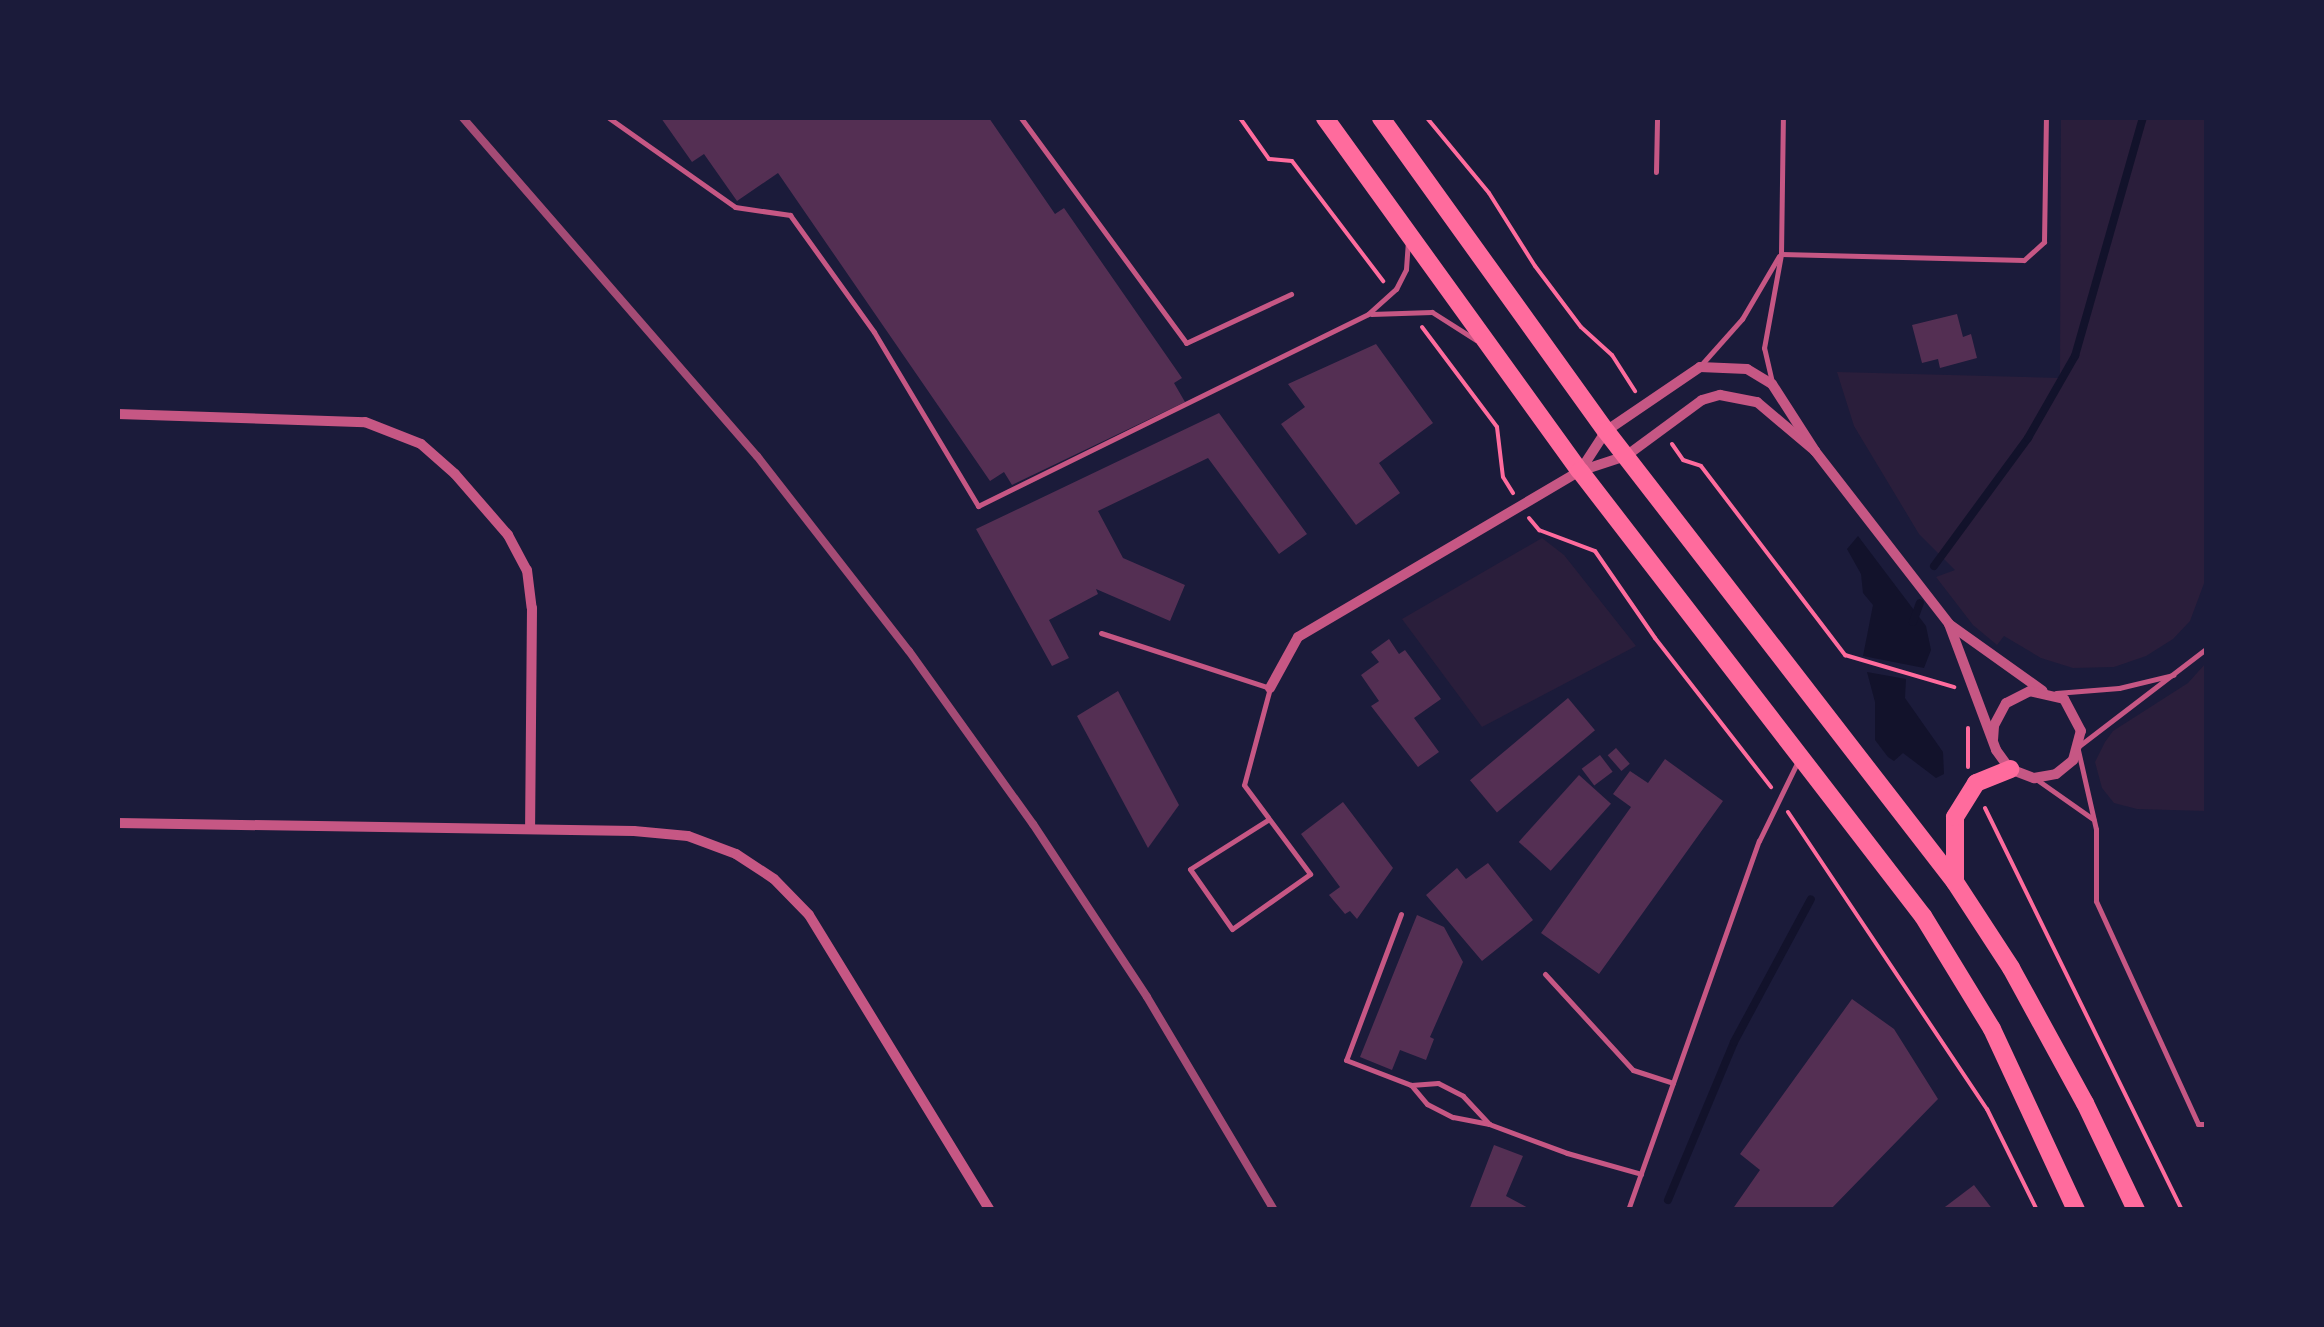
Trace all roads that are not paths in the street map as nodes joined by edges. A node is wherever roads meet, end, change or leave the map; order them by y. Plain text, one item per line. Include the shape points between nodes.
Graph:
1 (609, 118) edge
2 (1021, 118) edge
3 (1325, 118) edge
4 (1381, 118) edge
5 (1657, 118) edge
6 (1783, 118) edge
7 (2046, 118) edge
8 (1656, 172) dead end
9 (1408, 232) junction
10 (1781, 254) junction
11 (1290, 294) dead end
12 (1368, 314) junction
13 (1497, 356) junction
14 (1700, 367) junction
15 (1772, 384) junction
16 (118, 414) edge
17 (1606, 431) junction
18 (1814, 451) junction
19 (1626, 456) junction
20 (1580, 470) junction
21 (1949, 624) junction
22 (1102, 632) dead end
23 (2206, 649) edge
24 (2180, 674) junction
25 (1270, 688) junction
26 (2048, 692) junction
27 (1993, 739) junction
28 (2079, 748) junction
29 (1802, 754) junction
30 (2010, 769) junction
31 (2034, 778) junction
32 (1268, 818) junction
33 (2095, 820) junction
34 (118, 823) edge
35 (530, 829) junction
36 (1955, 882) junction
37 (1400, 914) dead end
38 (1545, 974) dead end
39 (1673, 1083) junction
40 (1410, 1085) junction
41 (1489, 1124) junction
42 (2206, 1124) edge
43 (1641, 1174) junction
44 (990, 1210) edge
45 (1628, 1210) edge
46 (2076, 1210) edge
47 (2136, 1210) edge

1 - 12 lane via 735,207 790,216 874,332 978,506
2 - 11 lane via 1186,343
3 - 9 main road
4 - 17 main road
5 - 8 lane
6 - 10 lane
7 - 10 lane via 2044,242 2024,260
9 - 12 lane via 1406,269 1396,289
9 - 13 main road
10 - 14 lane via 1742,319
10 - 15 lane via 1764,348
12 - 13 lane via 1432,312
13 - 20 main road
14 - 15 street via 1747,370
14 - 17 street
15 - 18 street
16 - 35 street via 365,422 421,444 455,474 508,535 527,570
17 - 19 main road
17 - 20 street
18 - 19 street via 1757,402 1720,395 1702,400
18 - 21 street
19 - 20 street
19 - 36 main road
20 - 25 street via 1298,637
20 - 29 main road
21 - 26 street
21 - 27 street
22 - 25 lane
23 - 24 lane
24 - 26 lane via 2119,688
24 - 28 lane
25 - 32 lane via 1244,786
26 - 27 street via 2030,691 2006,703
26 - 28 street via 2064,699 2078,719
27 - 30 street
28 - 31 street via 2056,774
28 - 33 lane
29 - 39 lane via 1760,841
29 - 46 main road via 1948,953 1992,1029
30 - 31 street
30 - 36 main road via 1974,786 1955,817
31 - 33 lane
32 - 32 lane via 1310,874 1232,929 1190,868
33 - 42 lane via 2096,901 2198,1124
34 - 35 street
35 - 44 street via 688,836 736,854 774,879 828,943
36 - 47 main road via 2085,1102
37 - 40 lane via 1346,1060
38 - 39 lane via 1633,1070
39 - 43 lane
40 - 41 lane via 1453,1117
40 - 41 lane via 1438,1083 1463,1096
41 - 43 lane
43 - 45 lane

